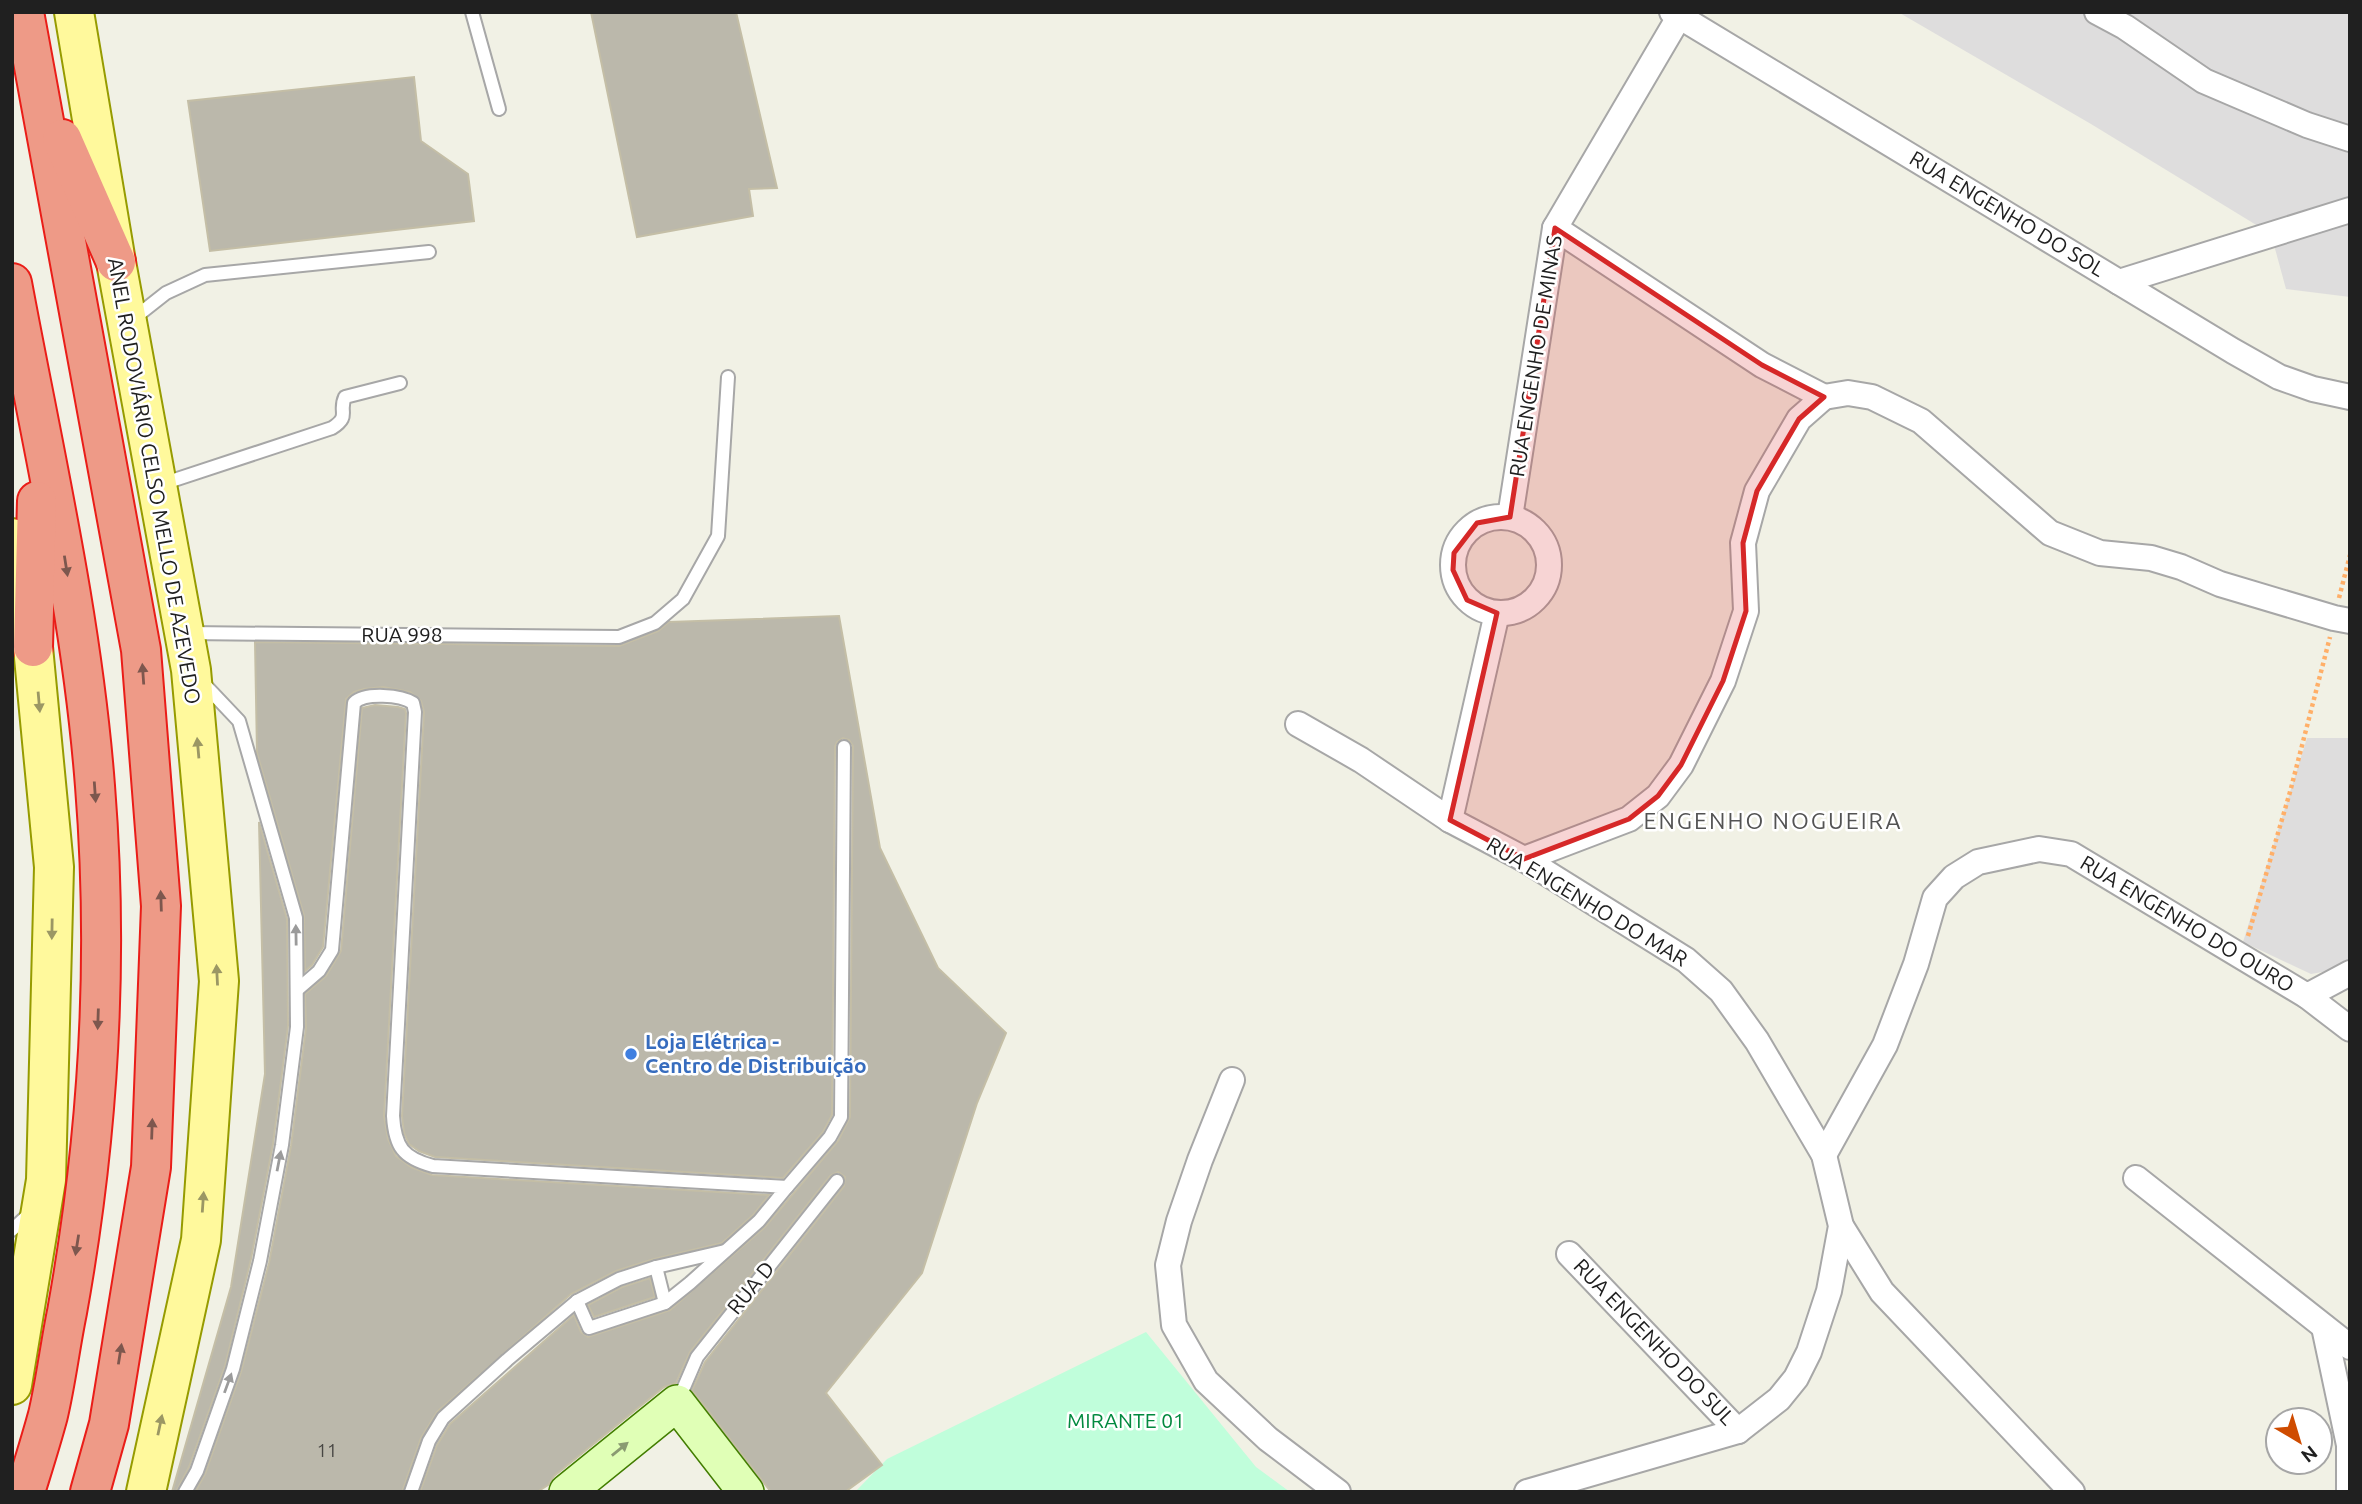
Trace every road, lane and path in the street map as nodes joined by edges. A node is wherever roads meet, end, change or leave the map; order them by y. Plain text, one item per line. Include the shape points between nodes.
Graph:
1 (23, 12) edge
2 (74, 12) edge
3 (472, 12) edge
4 (2098, 12) edge
5 (1675, 15) edge
6 (35, 77) junction
7 (499, 109) dead end
8 (2350, 139) edge
9 (2350, 210) edge
10 (1555, 228) junction
11 (429, 251) dead end
12 (116, 262) junction
13 (12, 282) edge
14 (2119, 282) junction
15 (127, 324) junction
16 (728, 377) dead end
17 (400, 383) dead end
18 (33, 394) junction
19 (1824, 397) junction
20 (2350, 397) edge
21 (157, 486) junction
22 (1510, 517) junction
23 (12, 538) edge
24 (2350, 555) edge
25 (1497, 613) junction
26 (2342, 619) edge
27 (33, 648) junction
28 (187, 652) junction
29 (1298, 724) dead end
30 (844, 747) dead end
31 (1450, 820) junction
32 (1524, 859) junction
33 (2242, 957) junction
34 (2350, 974) edge
35 (297, 990) junction
36 (2307, 996) junction
37 (2350, 1029) edge
38 (1232, 1080) dead end
39 (1824, 1155) junction
40 (2136, 1178) dead end
41 (46, 1180) junction
42 (837, 1181) dead end
43 (787, 1186) junction
44 (1840, 1226) junction
45 (12, 1230) edge
46 (726, 1250) junction
47 (1569, 1254) dead end
48 (656, 1267) junction
49 (577, 1301) junction
50 (664, 1303) junction
51 (2324, 1327) junction
52 (2350, 1347) edge
53 (12, 1385) edge
54 (677, 1403) junction
55 (1738, 1431) junction
56 (25, 1492) edge
57 (90, 1492) edge
58 (146, 1492) edge
59 (185, 1492) edge
60 (411, 1492) edge
61 (567, 1492) edge
62 (746, 1492) edge
63 (1338, 1492) edge
64 (1527, 1492) edge
65 (2072, 1492) edge
66 (2349, 1492) edge

1 - 6 highway, ANEL RODOVIÁRIO CELSO MELLO DE AZEVEDO
2 - 12 main road, ANEL RODOVIÁRIO CELSO MELLO DE AZEVEDO
3 - 7 lane
4 - 8 street via 2204,81
5 - 10 street, RUA ENGENHO DE MINAS
5 - 14 street, RUA ENGENHO DO SOL
6 - 12 highway
57 -> 6 highway, ANEL RODOVIÁRIO CELSO MELLO DE AZEVEDO via 109,1424 151,1167 161,906 141,650
9 - 14 street
10 - 19 street via 1762,365
10 - 22 street, RUA ENGENHO DE MINAS
11 - 15 lane via 205,275 166,293
12 - 15 main road, ANEL RODOVIÁRIO CELSO MELLO DE AZEVEDO
13 - 18 highway
14 - 20 street, RUA ENGENHO DO SOL via 2279,377
15 - 21 main road, ANEL RODOVIÁRIO CELSO MELLO DE AZEVEDO
16 - 28 lane, RUA 998 via 718,536 683,599 655,623 619,637
17 - 21 lane via 345,397 345,415 332,428
18 - 27 highway via 38,528
18 -> 56 highway via 82,664 95,786 101,911 89,1166 48,1412
19 - 26 street via 1849,393 1872,397 1921,421 2050,533 2100,552 2151,558 2220,584
19 - 32 street via 1799,419 1757,491 1744,543 1746,611 1723,681 1681,765 1658,796 1629,819
21 - 28 main road, ANEL RODOVIÁRIO CELSO MELLO DE AZEVEDO
22 - 25 street via 1536,532 1546,546 1548,579 1529,605
22 - 25 street via 1477,523 1461,538 1454,553 1457,586 1467,600
23 - 27 main road
24 - 26 path
25 - 31 street
26 - 33 path
27 -> 41 main road via 54,867
35 -> 28 lane via 296,918 239,721
58 -> 28 main road, ANEL RODOVIÁRIO CELSO MELLO DE AZEVEDO via 201,1240 219,981
29 - 31 street, RUA ENGENHO DO MAR
30 - 43 lane via 841,1117 830,1137
31 - 32 street, RUA ENGENHO DO MAR
32 - 39 street, RUA ENGENHO DO MAR via 1686,960 1721,991 1757,1041
33 - 36 street, RUA ENGENHO DO OURO
33 - 39 street, RUA ENGENHO DO OURO via 2071,854 2039,849 1978,862 1954,877 1935,898 1885,1045
34 - 36 street, RUA ENGENHO DO OURO
35 - 43 lane via 319,971 332,950 354,703 364,697 405,698 414,703 415,712 393,1116 399,1145 412,1160 433,1166
59 -> 35 lane via 197,1471 233,1369 260,1261 282,1145 297,1027
36 - 37 street
38 - 63 street via 1200,1160 1168,1265 1174,1325 1206,1381 1268,1439
39 - 44 street, RUA ENGENHO DO MAR
40 - 51 street
41 - 45 lane via 36,1208
41 - 53 main road
42 - 54 lane, RUA D via 697,1357
43 - 46 lane via 759,1221
44 - 55 street, RUA ENGENHO DO MAR via 1829,1291 1809,1352 1779,1399
44 - 65 street via 1882,1292
46 - 48 lane
46 - 50 lane
47 - 55 street, RUA ENGENHO DO SUL
48 - 49 lane via 619,1279
48 - 50 lane
49 - 50 lane via 589,1328
49 - 60 lane via 443,1418 429,1441
51 - 52 street
51 - 66 street via 2349,1445
61 -> 54 street
54 - 62 street
55 - 64 street, RUA ENGENHO DO MAR

